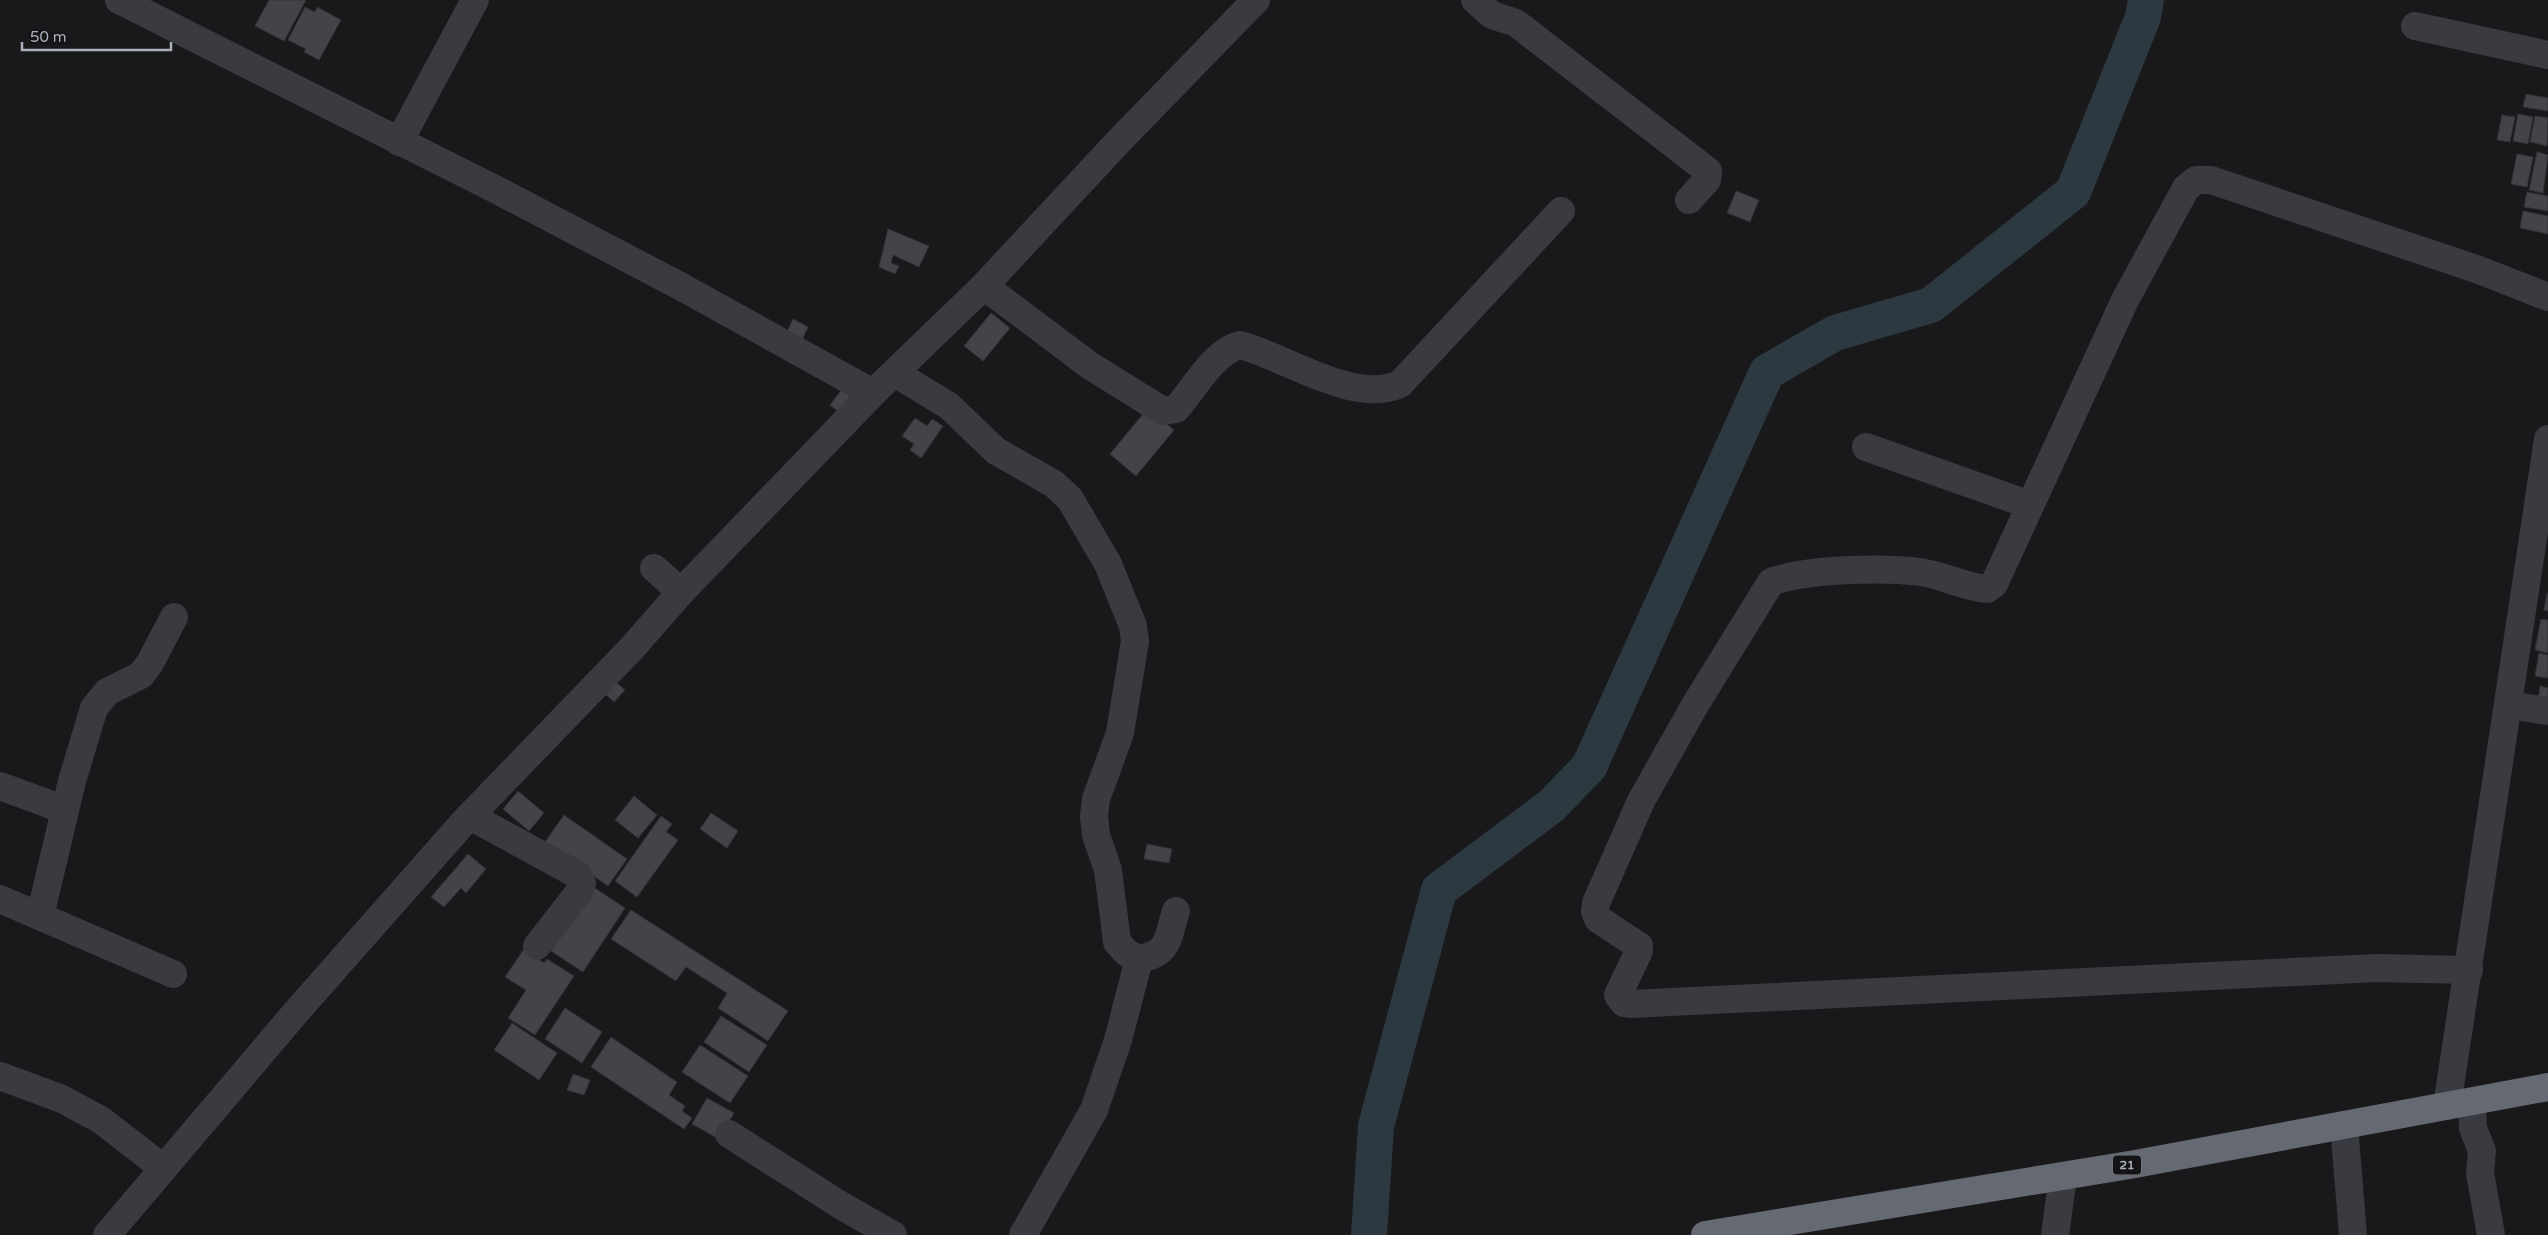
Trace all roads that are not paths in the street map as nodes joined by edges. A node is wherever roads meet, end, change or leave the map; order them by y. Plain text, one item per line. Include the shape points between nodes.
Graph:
1 (119, 0) edge
2 (475, 0) edge
3 (1476, 0) edge
4 (1243, 4) edge
5 (2415, 26) dead end
6 (2548, 54) edge
7 (399, 142) junction
8 (1689, 200) dead end
9 (1561, 211) dead end
10 (984, 286) junction
11 (2548, 297) edge
12 (895, 373) junction
13 (872, 393) junction
14 (2548, 439) edge
15 (1866, 448) dead end
16 (2030, 505) junction
17 (654, 568) dead end
18 (680, 592) junction
19 (174, 616) dead end
20 (2508, 705) junction
21 (2548, 711) edge
22 (0, 786) edge
23 (65, 810) junction
24 (470, 816) junction
25 (0, 899) edge
26 (1176, 911) dead end
27 (40, 916) junction
28 (537, 946) dead end
29 (1139, 959) junction
30 (2469, 970) junction
31 (173, 974) dead end
32 (0, 1076) edge
33 (2548, 1088) edge
34 (2459, 1104) junction
35 (2344, 1125) junction
36 (729, 1134) dead end
37 (163, 1168) junction
38 (2063, 1176) junction
39 (107, 1235) edge
40 (893, 1235) edge
41 (1023, 1235) edge
42 (1705, 1235) edge
43 (2056, 1235) edge
44 (2353, 1235) edge
45 (2491, 1235) edge

1 - 7 street
2 - 7 street
3 - 8 street via 1492,15 1516,23 1708,170 1707,180
4 - 10 street
5 - 6 street
7 - 13 street via 680,286
9 - 10 street via 1400,384 1388,390 1358,388 1240,345 1229,348 1220,356 1176,409 1163,411 1089,365
10 - 12 street
11 - 16 street via 2479,270 2211,180 2196,180 2186,188 2125,300
12 - 13 street
12 - 29 street via 949,406 996,451 1054,484 1070,499 1108,564 1133,626 1135,641 1120,733 1096,799 1094,816 1096,835 1108,870 1118,942 1127,953
13 - 18 street
14 - 20 street
15 - 16 street
16 - 30 street via 1994,584 1987,589 1921,572 1881,570 1781,578 1764,590 1641,801 1596,903 1598,919 1639,946 1640,951 1618,995 1620,1000 1630,1004 2377,968
17 - 18 street
18 - 24 street via 632,648
19 - 23 street via 141,675 107,692 94,708
20 - 21 street
20 - 30 street
22 - 23 street
23 - 27 street
24 - 28 street via 578,875 582,883 579,892
24 - 37 street
25 - 27 street
26 - 29 street via 1164,948 1155,956
27 - 31 street
29 - 41 street via 1118,1040 1094,1110
30 - 34 street
32 - 37 street via 62,1099 101,1120
33 - 34 highway, 21
34 - 35 highway, 21
34 - 45 street via 2482,1152 2480,1173
35 - 38 highway, 21
35 - 44 street
36 - 40 street
37 - 39 street
38 - 42 highway, 21
38 - 43 street

